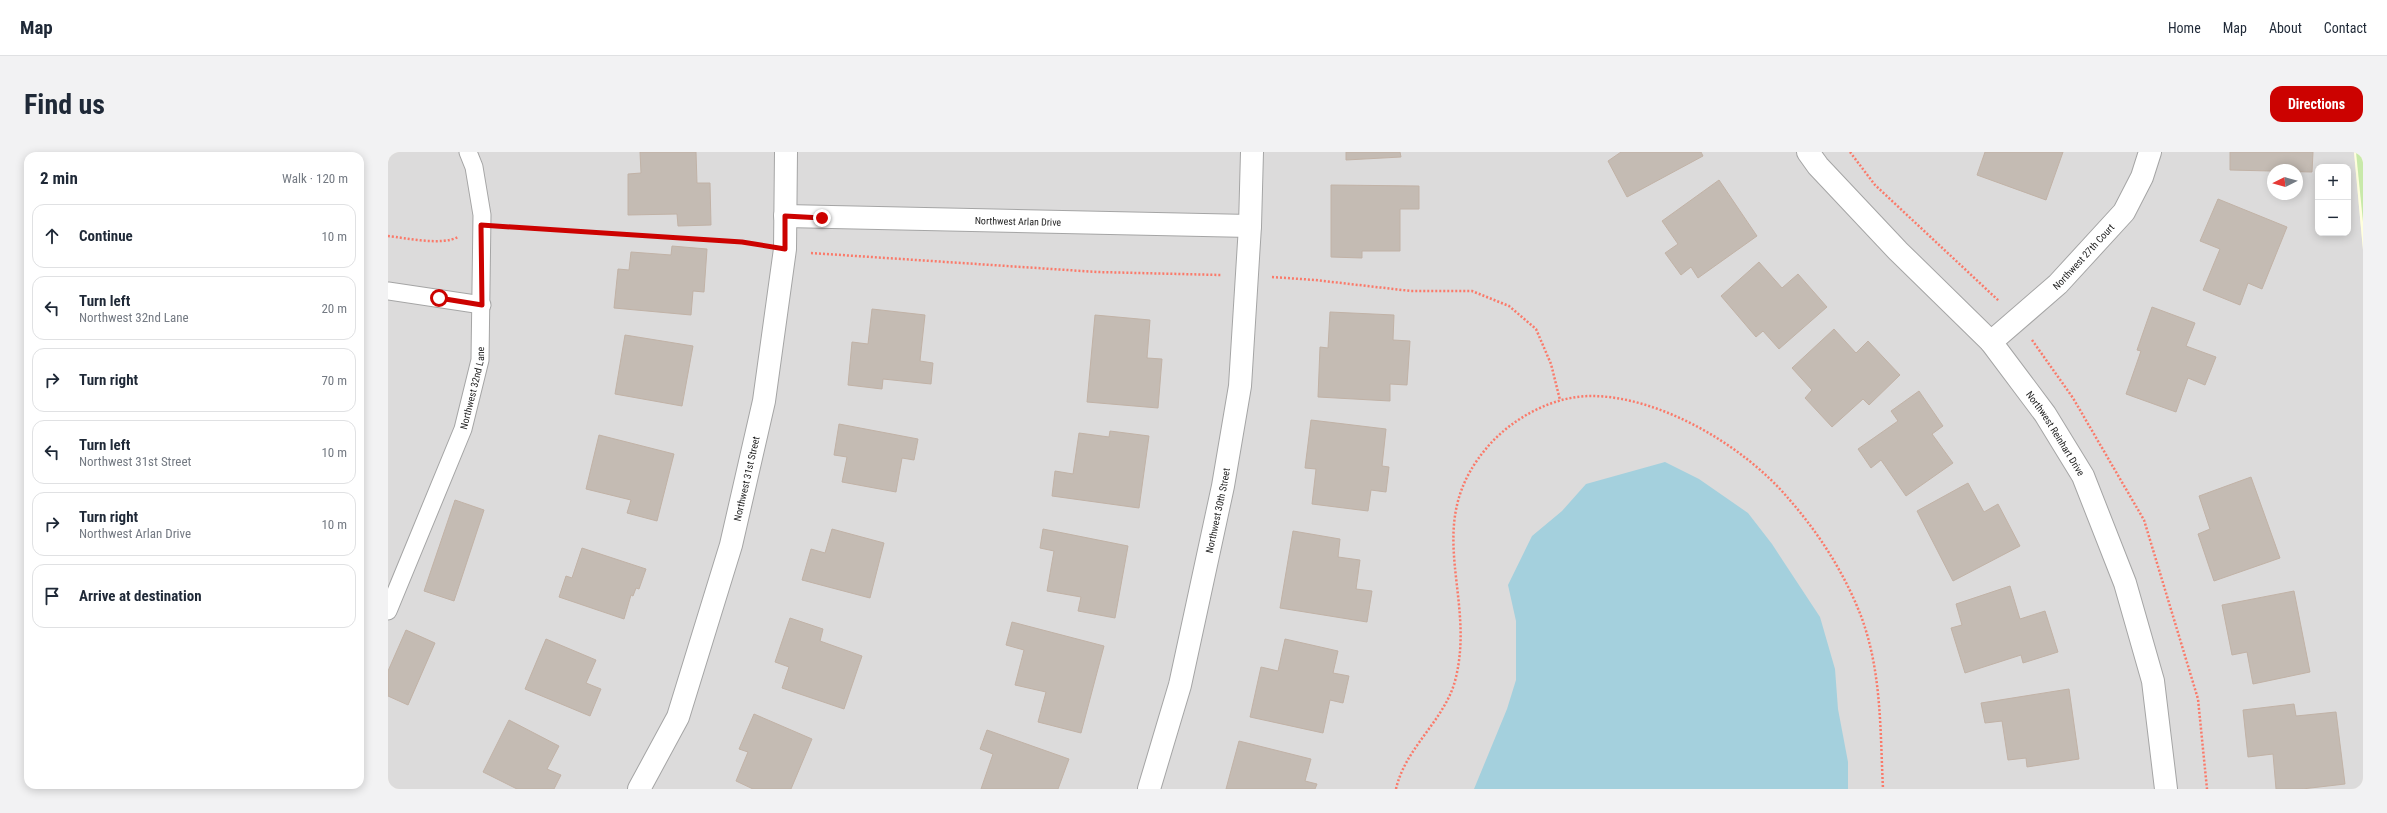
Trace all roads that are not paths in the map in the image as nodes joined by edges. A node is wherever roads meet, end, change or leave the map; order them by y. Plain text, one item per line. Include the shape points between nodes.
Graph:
1 (468, 152) edge
2 (786, 152) edge
3 (1252, 152) edge
4 (1808, 152) edge
5 (2150, 152) edge
6 (785, 216) junction
7 (1250, 226) junction
8 (388, 291) edge
9 (482, 305) junction
10 (1991, 342) junction
11 (388, 611) edge
12 (639, 789) edge
13 (1149, 789) edge
14 (2166, 789) edge

1 - 9 lane, Northwest 32nd Lane via 474,167 482,215
2 - 6 street, Northwest 31st Street
3 - 7 street, Northwest 30th Street
4 - 10 street, Northwest Reinhart Drive via 1818,166 1898,251
5 - 10 street, Northwest 27th Court via 2142,176 2124,212 2058,284
6 - 7 street, Northwest Arlan Drive
6 - 12 street, Northwest 31st Street via 785,249 764,401 731,545 678,717
7 - 13 street, Northwest 30th Street via 1240,386 1223,486 1180,685
8 - 9 lane
9 - 11 lane, Northwest 32nd Lane via 480,360 464,429
10 - 14 street, Northwest Reinhart Drive via 2045,414 2083,476 2125,583 2153,681

